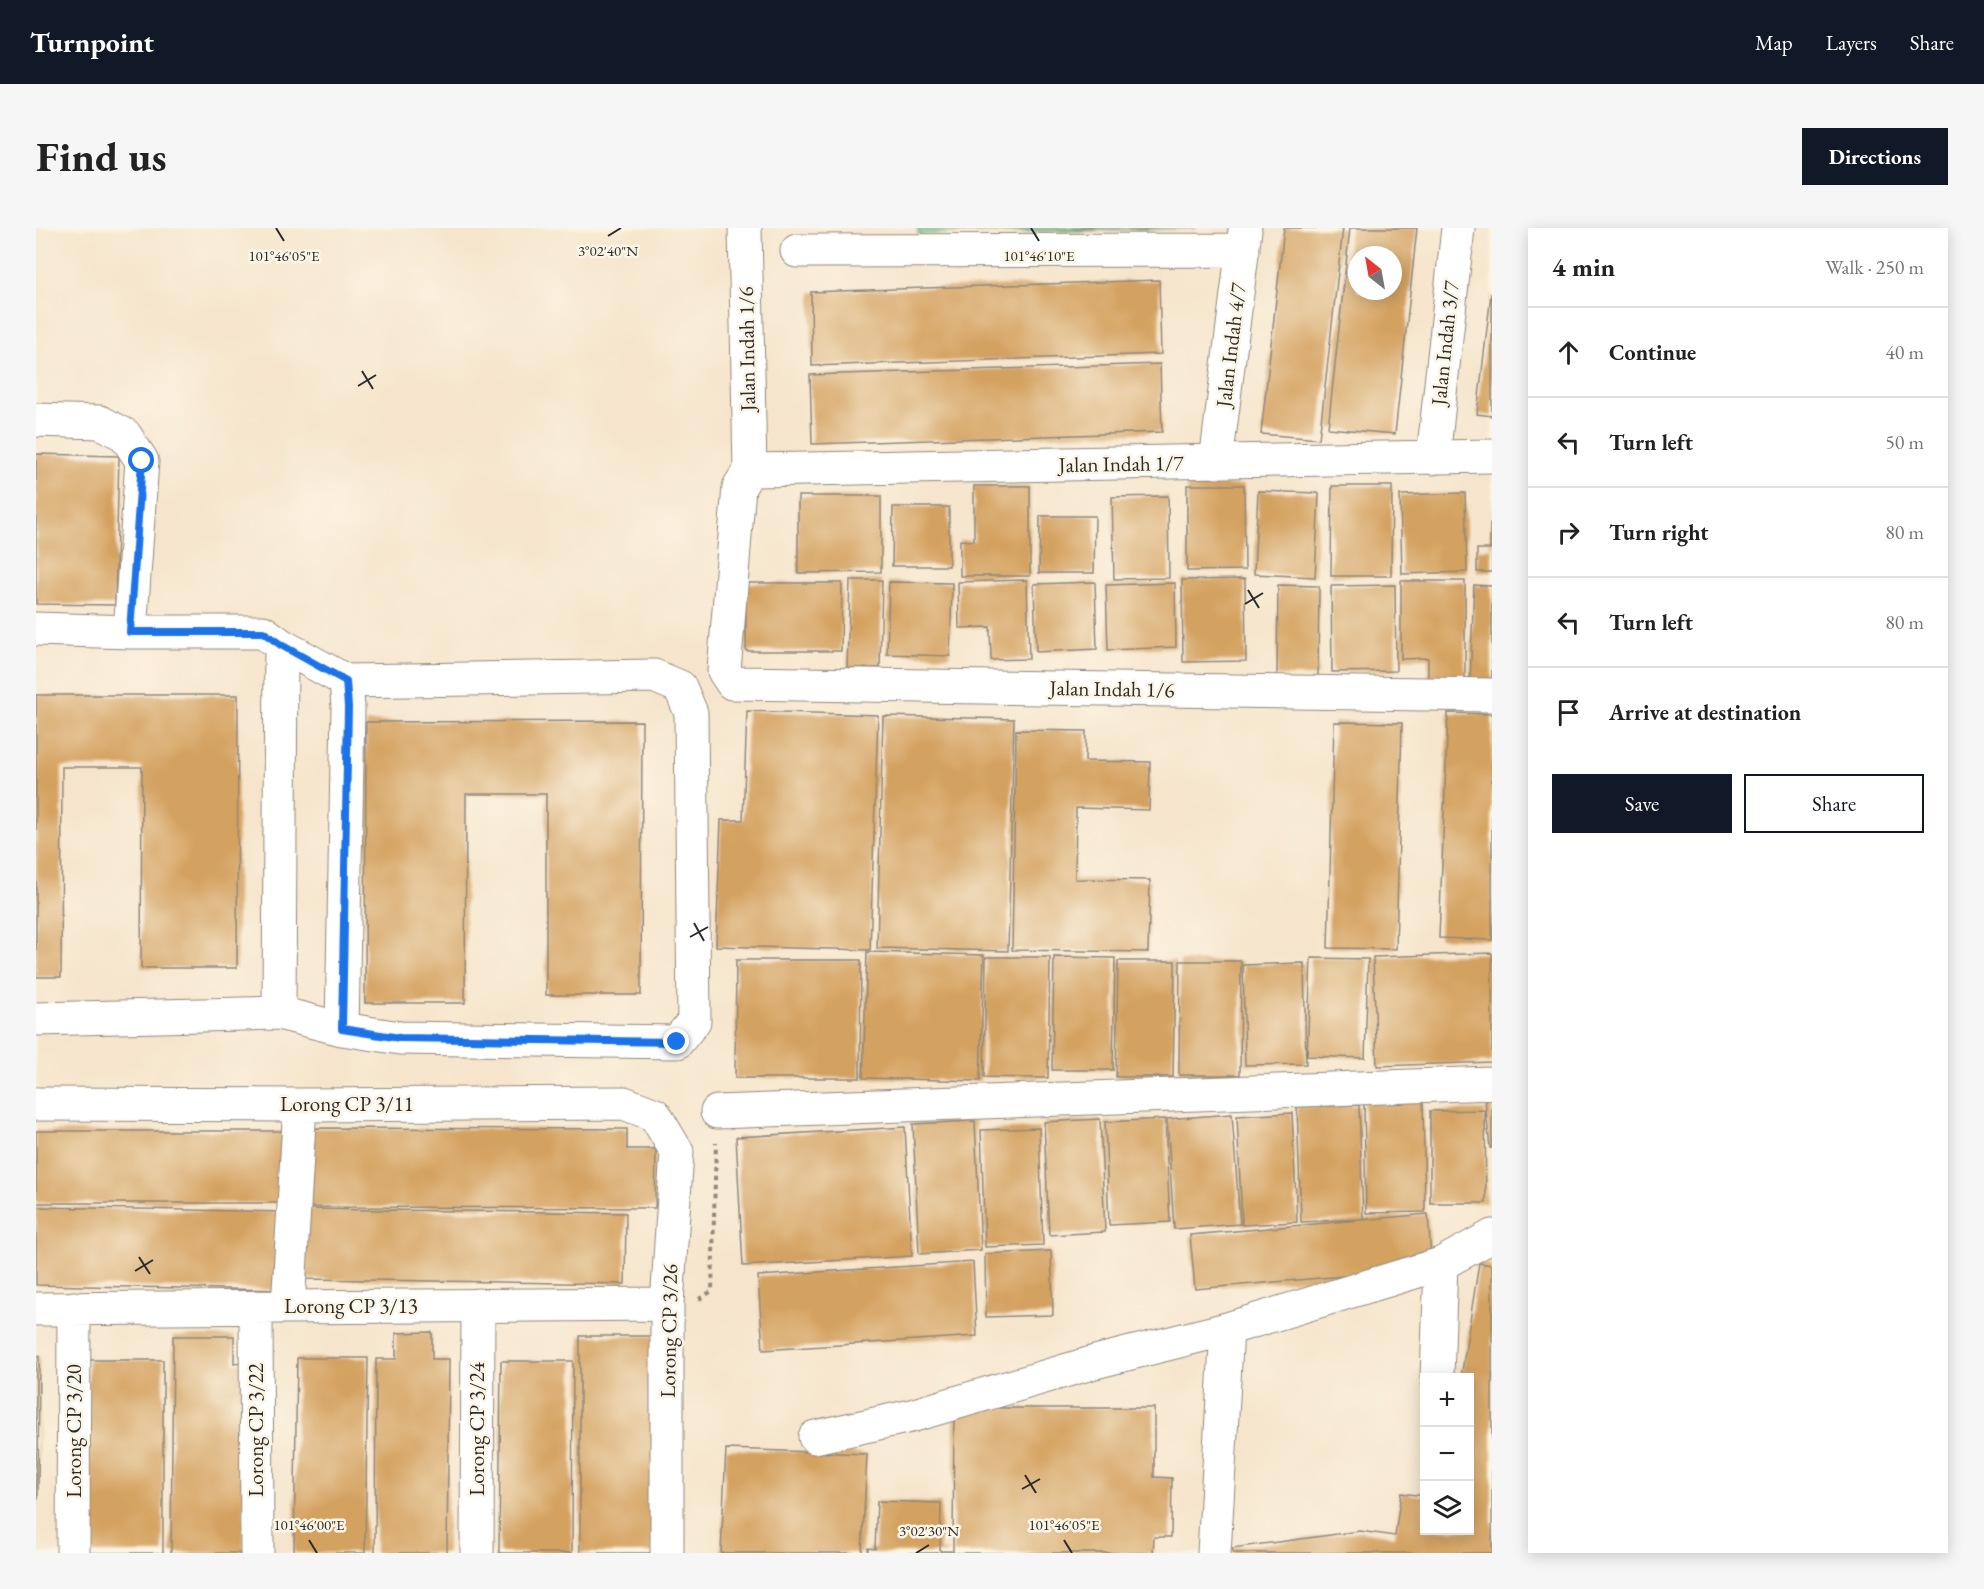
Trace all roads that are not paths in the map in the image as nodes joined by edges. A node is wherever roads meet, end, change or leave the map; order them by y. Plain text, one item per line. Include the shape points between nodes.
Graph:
1 (745, 228) edge
2 (1458, 228) edge
3 (1244, 239) edge
4 (797, 251) dead end
5 (36, 420) edge
6 (1492, 456) edge
7 (1432, 458) junction
8 (1216, 462) junction
9 (750, 470) junction
10 (36, 629) edge
11 (130, 632) junction
12 (36, 646) edge
13 (281, 653) junction
14 (346, 681) junction
15 (1492, 695) edge
16 (279, 1013) junction
17 (36, 1019) edge
18 (342, 1029) junction
19 (1492, 1083) edge
20 (36, 1104) edge
21 (300, 1105) junction
22 (717, 1112) road end
23 (655, 1115) joint
24 (1492, 1236) edge
25 (1441, 1264) junction
26 (667, 1304) junction
27 (478, 1305) junction
28 (272, 1307) junction
29 (74, 1308) junction
30 (36, 1309) edge
31 (1227, 1329) junction
32 (1437, 1373) edge
33 (815, 1437) dead end
34 (73, 1553) edge
35 (257, 1553) edge
36 (477, 1553) edge
37 (667, 1553) edge
38 (1214, 1553) edge

1 - 9 street, Jalan Indah 1/6
2 - 7 street, Jalan Indah 3/7
3 - 4 street
3 - 8 street, Jalan Indah 4/7
5 - 11 street via 100,422 125,435 142,461
6 - 7 street, Jalan Indah 1/7
7 - 8 street, Jalan Indah 1/7
8 - 9 street, Jalan Indah 1/7
9 - 15 street, Jalan Indah 1/6 via 739,487 737,510 724,671 732,683
10 - 11 street
11 - 13 street via 263,632
12 - 13 street via 261,647
13 - 14 street
13 - 16 street
14 - 18 street
14 - 18 street via 654,676 680,687 691,713 693,1021 677,1042 400,1038
16 - 17 street
16 - 18 street
19 - 22 street
20 - 21 street, Lorong CP 3/11
21 - 23 street, Lorong CP 3/11 via 624,1103
21 - 28 street, Lorong CP 3/22
23 - 26 street, Lorong CP 3/26 via 677,1152
24 - 25 street
25 - 31 street
25 - 32 street
26 - 27 street, Lorong CP 3/13
26 - 37 street, Lorong CP 3/26
27 - 28 street, Lorong CP 3/13
27 - 36 street, Lorong CP 3/24
28 - 29 street, Lorong CP 3/13
28 - 35 street, Lorong CP 3/22
29 - 30 street, Lorong CP 3/13
29 - 34 street, Lorong CP 3/20
31 - 33 street via 1095,1362 911,1416
31 - 38 street

